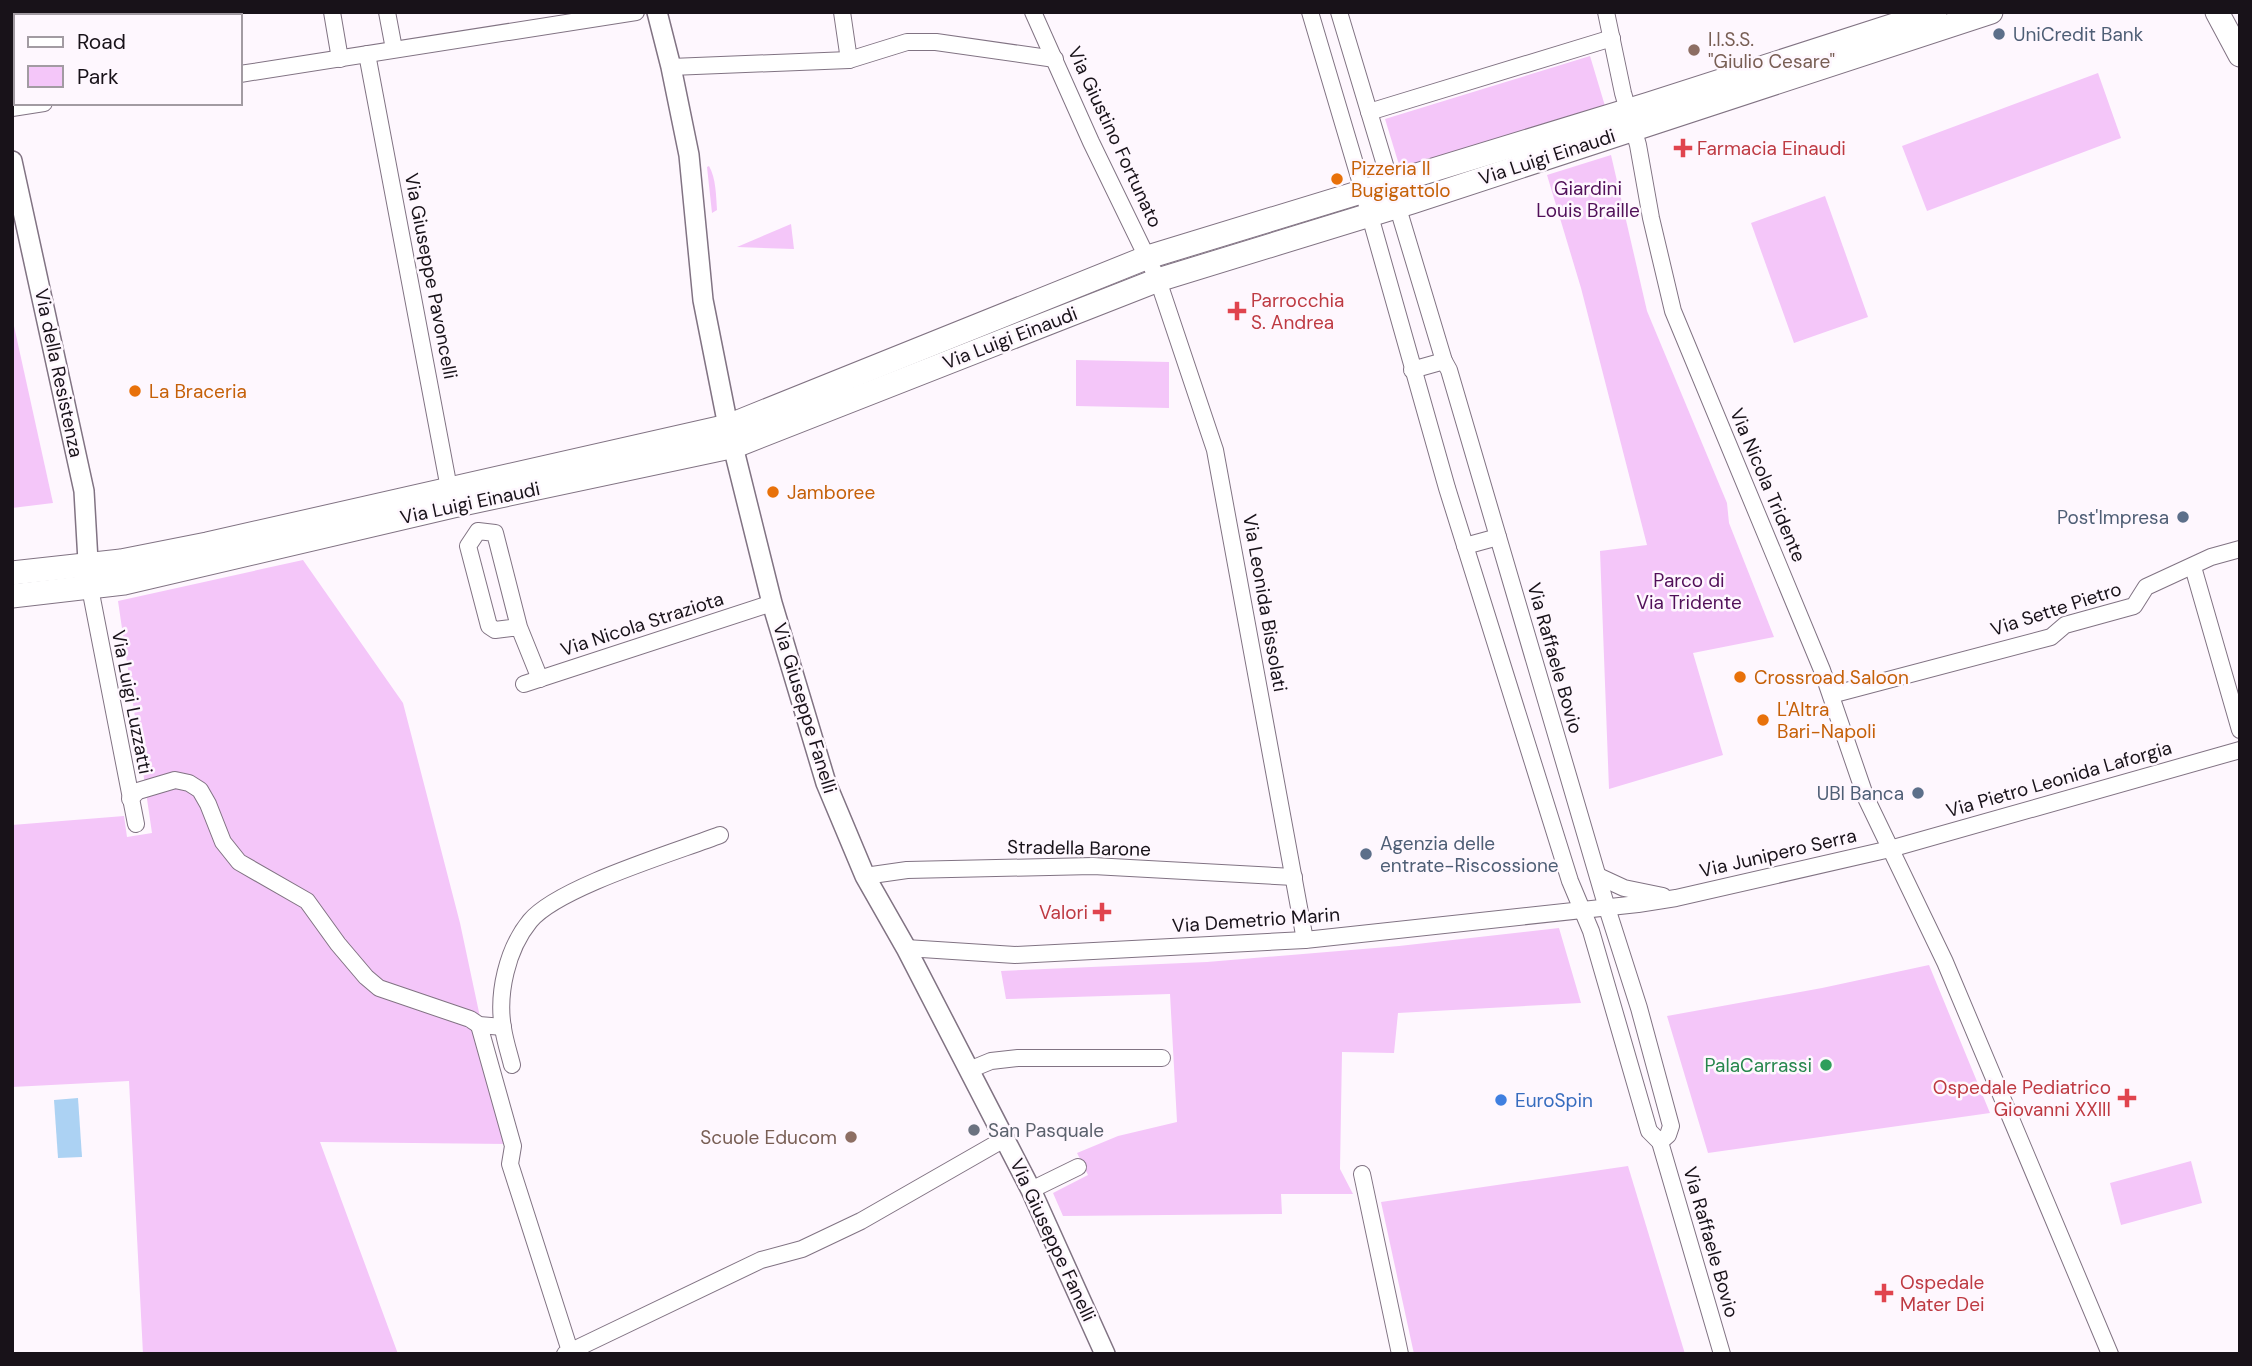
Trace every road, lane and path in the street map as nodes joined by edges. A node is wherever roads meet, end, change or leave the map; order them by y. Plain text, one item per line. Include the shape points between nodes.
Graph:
1 (331, 12) edge
2 (387, 12) edge
3 (636, 12) edge
4 (657, 12) edge
5 (842, 12) edge
6 (1033, 12) edge
7 (1310, 12) edge
8 (1339, 12) edge
9 (1606, 12) edge
10 (1935, 12) edge
11 (1991, 12) edge
12 (2217, 12) edge
13 (1612, 38) junction
14 (394, 49) junction
15 (367, 54) junction
16 (2240, 55) edge
17 (340, 59) junction
18 (1055, 59) junction
19 (849, 60) junction
20 (671, 67) junction
21 (242, 74) edge
22 (31, 105) edge
23 (12, 108) edge
24 (1369, 112) junction
25 (1631, 120) junction
26 (12, 161) edge
27 (1391, 183) junction
28 (1363, 191) junction
29 (1398, 206) junction
30 (1370, 215) junction
31 (1148, 257) junction
32 (1158, 280) junction
33 (1444, 361) junction
34 (1412, 370) junction
35 (731, 436) junction
36 (451, 498) junction
37 (1498, 537) junction
38 (1465, 546) junction
39 (2240, 549) edge
40 (2193, 567) junction
41 (12, 573) edge
42 (89, 577) junction
43 (12, 596) edge
44 (772, 603) junction
45 (519, 627) junction
46 (1831, 695) junction
47 (2240, 730) edge
48 (2240, 750) edge
49 (130, 799) junction
50 (1582, 821) junction
51 (136, 824) dead end
52 (1555, 830) junction
53 (720, 835) dead end
54 (1889, 849) junction
55 (865, 876) junction
56 (1598, 876) junction
57 (1294, 877) junction
58 (1676, 898) junction
59 (1607, 908) junction
60 (1582, 911) junction
61 (1306, 940) junction
62 (906, 948) junction
63 (480, 1025) junction
64 (503, 1027) junction
65 (1162, 1058) dead end
66 (512, 1065) dead end
67 (969, 1070) junction
68 (1006, 1139) junction
69 (1660, 1142) junction
70 (1078, 1167) dead end
71 (1362, 1174) dead end
72 (1031, 1190) junction
73 (567, 1352) edge
74 (1105, 1354) edge
75 (1400, 1354) edge
76 (1721, 1354) edge
77 (2110, 1354) edge

1 - 17 street
2 - 14 street
3 - 14 street
4 - 20 street, Via Giuseppe Fanelli
5 - 19 street
6 - 18 street, Via Giustino Fortunato
7 - 28 street, Via Raffaele Bovio
8 - 24 street, Via Raffaele Bovio
9 - 13 street, Via Nicola Tridente
10 - 25 main road, Via Luigi Einaudi
11 - 25 main road, Via Luigi Einaudi
12 - 16 main road
13 - 24 street
13 - 25 street, Via Nicola Tridente
14 - 15 street
15 - 17 street
15 - 36 street, Via Giuseppe Pavoncelli
17 - 21 street
18 - 19 street via 907,42
18 - 31 street, Via Giustino Fortunato
19 - 20 street
20 - 35 street, Via Giuseppe Fanelli via 689,155 703,300
22 - 23 street
24 - 27 street, Via Raffaele Bovio
25 - 27 main road, Via Luigi Einaudi
25 - 29 main road, Via Luigi Einaudi
25 - 46 street, Via Nicola Tridente via 1673,311
26 - 42 street, Via della Resistenza via 84,491
27 - 28 main road, Via Luigi Einaudi
27 - 29 street, Via Raffaele Bovio
28 - 30 street, Via Raffaele Bovio
28 - 31 main road, Via Luigi Einaudi
29 - 30 main road, Via Luigi Einaudi
29 - 33 street, Via Raffaele Bovio
30 - 32 main road, Via Luigi Einaudi
30 - 34 street, Via Raffaele Bovio
31 - 32 street, Via Giustino Fortunato
31 - 35 main road, Via Luigi Einaudi
32 - 35 main road, Via Luigi Einaudi
32 - 57 street, Via Leonida Bissolati via 1215,450
33 - 34 street
33 - 37 street, Via Raffaele Bovio
34 - 38 street, Via Raffaele Bovio
35 - 36 main road, Via Luigi Einaudi
35 - 44 street, Via Giuseppe Fanelli
36 - 42 main road, Via Luigi Einaudi via 207,544
37 - 38 street
37 - 50 street, Via Raffaele Bovio
38 - 52 street, Via Raffaele Bovio
39 - 40 street, Via Sette Pietro
40 - 46 street, Via Sette Pietro via 2146,587 2134,606 2065,625 2051,637
40 - 47 street
41 - 42 main road, Via Luigi Einaudi
42 - 43 main road, Via Luigi Einaudi
42 - 49 street, Via Luigi Luzzatti
44 - 45 street, Via Nicola Straziota via 532,681
44 - 55 street, Via Giuseppe Fanelli via 826,783
45 - 45 street via 495,533 478,531 468,546 489,626 495,631
46 - 54 street, Via Nicola Tridente via 1866,798
48 - 54 street, Via Pietro Leonida Laforgia
49 - 51 street, Via Luigi Luzzatti
49 - 63 street via 138,791 175,780 200,790 223,842 239,862 307,901 354,965 379,988
50 - 52 street
50 - 56 street, Via Raffaele Bovio
52 - 60 street, Via Raffaele Bovio
53 - 64 street via 601,879 553,903 531,920 506,971
54 - 58 street, Via Junipero Serra
54 - 77 street, Via Nicola Tridente via 1945,962
55 - 57 street, Stradella Barone via 907,870 1093,866
55 - 62 street, Via Giuseppe Fanelli
56 - 58 street, Via Junipero Serra via 1624,888
56 - 59 street, Via Raffaele Bovio
57 - 61 street, Via Leonida Bissolati
58 - 59 street, Via Junipero Serra
59 - 60 street, Via Demetrio Marin
59 - 69 street, Via Raffaele Bovio via 1671,1126
60 - 61 street, Via Demetrio Marin
60 - 69 street, Via Raffaele Bovio via 1649,1131
61 - 62 street, Via Demetrio Marin via 1015,955
62 - 67 street, Via Giuseppe Fanelli
63 - 64 street
63 - 73 street via 513,1146 510,1164
64 - 66 street
65 - 67 street via 1018,1058
67 - 68 street, Via Giuseppe Fanelli
68 - 72 street, Via Giuseppe Fanelli
68 - 73 street via 861,1221 802,1249 761,1260
69 - 76 street, Via Raffaele Bovio
70 - 72 street
71 - 75 street
72 - 74 street, Via Giuseppe Fanelli

